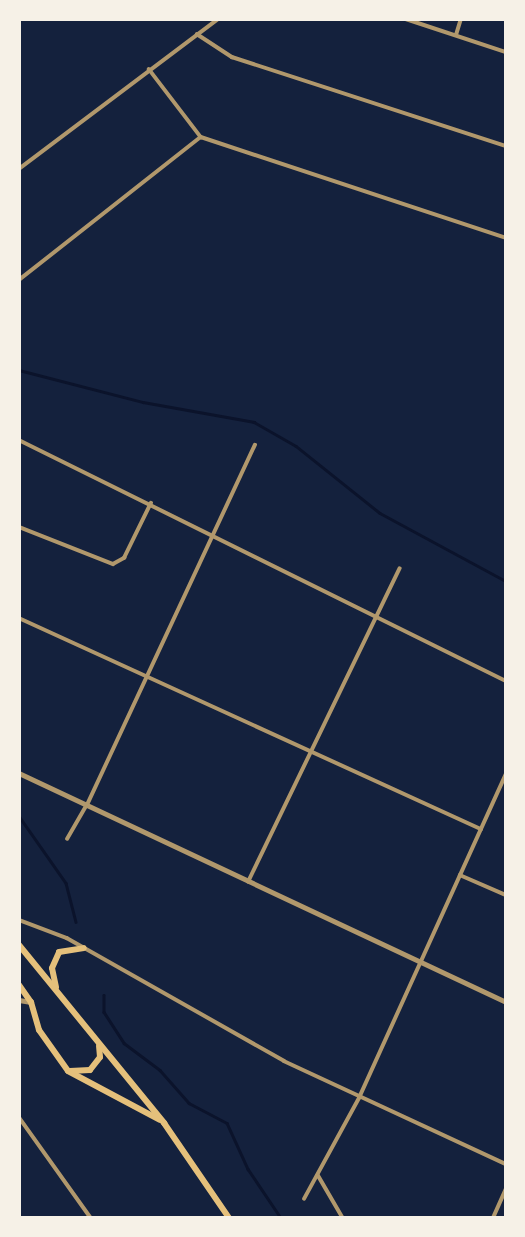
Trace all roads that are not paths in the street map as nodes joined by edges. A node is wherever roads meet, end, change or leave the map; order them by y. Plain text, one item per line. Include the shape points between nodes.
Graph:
1 (218, 19) edge
2 (406, 19) edge
3 (461, 19) edge
4 (197, 34) junction
5 (456, 35) junction
6 (506, 52) edge
7 (149, 69) junction
8 (201, 137) junction
9 (506, 146) edge
10 (19, 169) edge
11 (506, 238) edge
12 (19, 280) edge
13 (19, 440) edge
14 (255, 445) dead end
15 (150, 503) junction
16 (19, 527) edge
17 (214, 533) junction
18 (399, 569) dead end
19 (375, 614) junction
20 (19, 618) edge
21 (148, 677) junction
22 (506, 681) edge
23 (310, 751) junction
24 (19, 773) edge
25 (506, 774) edge
26 (500, 787) junction
27 (506, 790) edge
28 (87, 805) junction
29 (481, 829) junction
30 (67, 839) dead end
31 (460, 875) junction
32 (248, 882) junction
33 (506, 895) edge
34 (19, 920) edge
35 (19, 945) edge
36 (84, 948) junction
37 (420, 962) junction
38 (19, 985) edge
39 (58, 992) junction
40 (19, 1000) edge
41 (31, 1002) junction
42 (506, 1002) edge
43 (99, 1044) junction
44 (68, 1071) junction
45 (359, 1098) junction
46 (19, 1117) edge
47 (164, 1123) junction
48 (506, 1164) edge
49 (318, 1175) junction
50 (506, 1189) edge
51 (304, 1199) dead end
52 (91, 1218) edge
53 (229, 1218) edge
54 (344, 1218) edge
55 (493, 1218) edge

1 - 4 street
2 - 5 street
3 - 5 street
4 - 7 street
4 - 9 street via 232,57
5 - 6 street
7 - 8 street
7 - 10 street
8 - 11 street
8 - 12 street
13 - 15 street
14 - 17 street
15 - 16 street via 124,558 113,564
15 - 17 street
17 - 19 street
17 - 21 street
18 - 19 street
19 - 22 street
19 - 23 street
20 - 21 street
21 - 23 street
21 - 28 street
23 - 29 street
23 - 32 street
24 - 28 street
25 - 26 street
26 - 27 street
26 - 29 street
28 - 30 street
28 - 32 street
29 - 31 street
31 - 33 street
31 - 37 street
32 - 37 street
34 - 36 street
35 - 39 main road
36 - 39 main road via 59,953 52,968
36 - 45 street
37 - 42 street
37 - 45 street
38 - 41 main road
39 - 43 main road
40 - 41 street
41 - 44 main road via 39,1030
43 - 44 main road via 100,1057 90,1070
43 - 47 main road
44 - 47 main road
45 - 48 street
45 - 49 street
46 - 52 street
47 - 53 main road
49 - 51 street
49 - 54 street
50 - 55 street

